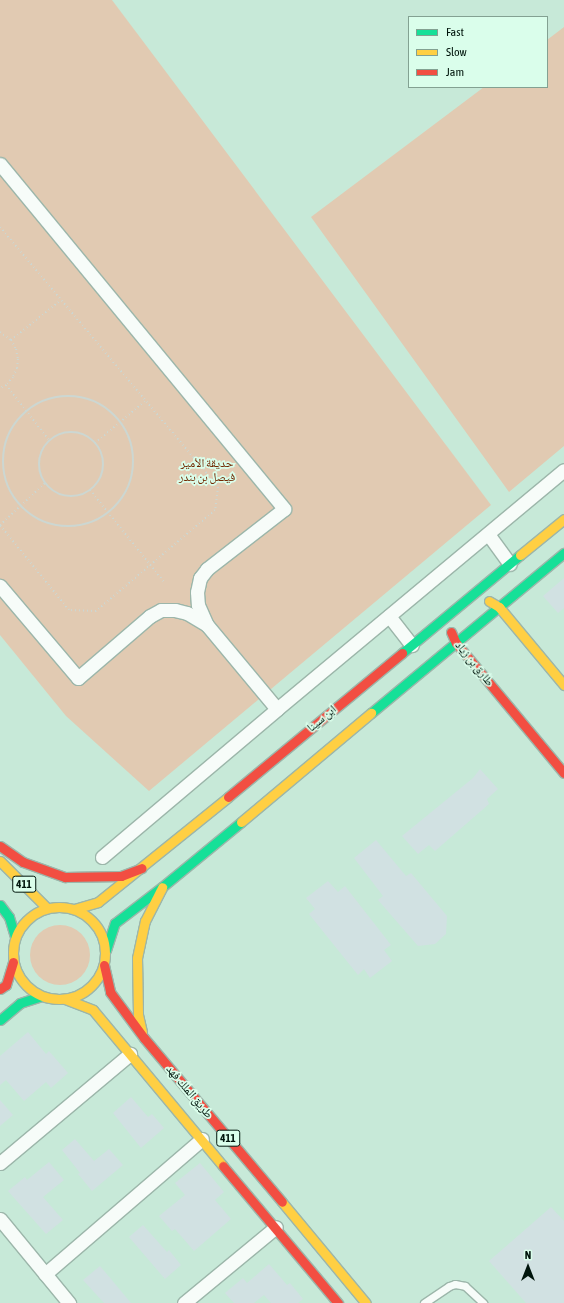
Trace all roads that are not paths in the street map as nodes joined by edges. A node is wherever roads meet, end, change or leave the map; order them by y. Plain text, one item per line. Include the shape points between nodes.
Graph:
1 (0, 164) edge
2 (564, 470) edge
3 (564, 519) edge
4 (488, 534) junction
5 (564, 553) edge
6 (510, 564) junction
7 (0, 586) edge
8 (462, 604) junction
9 (499, 607) junction
10 (389, 616) junction
11 (207, 625) junction
12 (456, 643) junction
13 (412, 645) junction
14 (564, 685) edge
15 (277, 709) junction
16 (564, 773) edge
17 (0, 846) edge
18 (102, 857) dead end
19 (0, 861) edge
20 (142, 868) junction
21 (162, 887) junction
22 (0, 905) edge
23 (47, 908) junction
24 (74, 909) junction
25 (15, 937) junction
26 (106, 950) junction
27 (13, 962) junction
28 (104, 965) junction
29 (0, 989) edge
30 (42, 996) junction
31 (65, 999) junction
32 (0, 1020) edge
33 (144, 1038) junction
34 (130, 1054) junction
35 (202, 1139) junction
36 (0, 1163) edge
37 (0, 1219) edge
38 (276, 1227) junction
39 (45, 1274) junction
40 (192, 1301) edge
41 (69, 1303) edge
42 (338, 1303) edge
43 (366, 1303) edge
44 (425, 1303) edge
45 (483, 1303) edge

1 - 11 street via 284,509 207,569 200,578 198,606
2 - 4 street
3 - 6 street, ابن سينا
4 - 6 street
4 - 10 street
5 - 9 street
6 - 8 street, ابن سينا
7 - 11 street via 78,678 160,610 187,613
8 - 9 street via 477,598 485,599
8 - 12 street, طارق بن زياد via 453,614 450,627
8 - 13 street, ابن سينا
9 - 12 street
9 - 14 street
10 - 13 street
10 - 15 street
11 - 15 street
12 - 16 street, طارق بن زياد
12 - 21 street
13 - 20 street, ابن سينا
15 - 18 street
17 - 20 street via 22,862 65,877 121,876
19 - 23 street, 411
20 - 24 street, ابن سينا via 98,902
21 - 26 street via 115,923
21 - 33 street via 145,921 137,958 138,1014
22 - 25 street, 411 via 9,917
23 - 24 street, 411 via 61,906
23 - 25 street, 411 via 33,914 22,924
24 - 26 street, 411 via 86,915 96,925 103,937
25 - 27 street, 411
26 - 28 street, 411
27 - 29 street via 6,985
27 - 30 street, 411 via 19,976 29,988
28 - 31 street, 411 via 90,988
28 - 33 street, طريق الملك فهد / 411 via 110,992
30 - 31 street, 411
30 - 32 street via 20,1003
31 - 34 street, طريق الملك فهد / 411 via 93,1010
33 - 43 street, طريق الملك فهد / 411
34 - 35 street, طريق الملك فهد / 411
34 - 36 street
35 - 38 street, طريق الملك فهد / 411
35 - 39 street
37 - 39 street
38 - 40 street
38 - 42 street, طريق الملك فهد / 411
39 - 41 street
44 - 45 lane via 449,1286 460,1284

